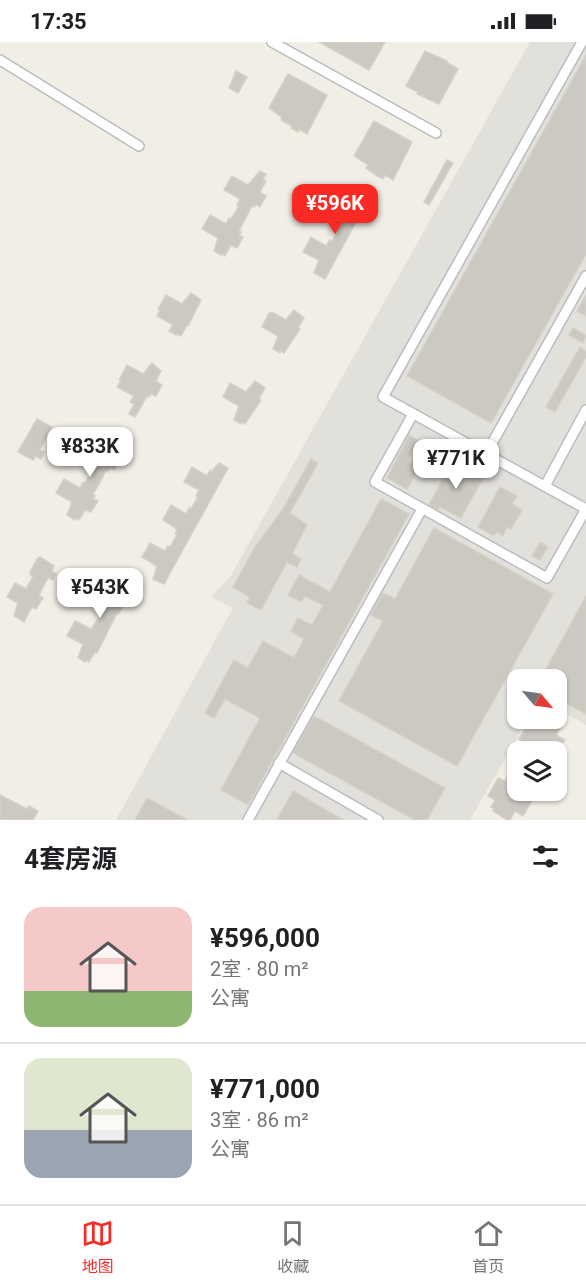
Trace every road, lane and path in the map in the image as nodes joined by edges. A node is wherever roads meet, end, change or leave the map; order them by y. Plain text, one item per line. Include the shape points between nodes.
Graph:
1 (272, 42) edge
2 (582, 42) edge
3 (0, 60) edge
4 (436, 133) dead end
5 (139, 146) dead end
6 (586, 276) edge
7 (586, 410) edge
8 (413, 414) junction
9 (486, 454) junction
10 (545, 486) junction
11 (422, 509) junction
12 (586, 509) edge
13 (279, 763) junction
14 (248, 820) edge
15 (378, 820) edge

1 - 4 street
2 - 8 street via 382,397
3 - 5 street
6 - 9 street
7 - 10 street
8 - 9 street
8 - 11 street via 375,482
9 - 10 street
10 - 12 street
11 - 12 street via 547,578
11 - 13 street
13 - 14 street
13 - 15 street

